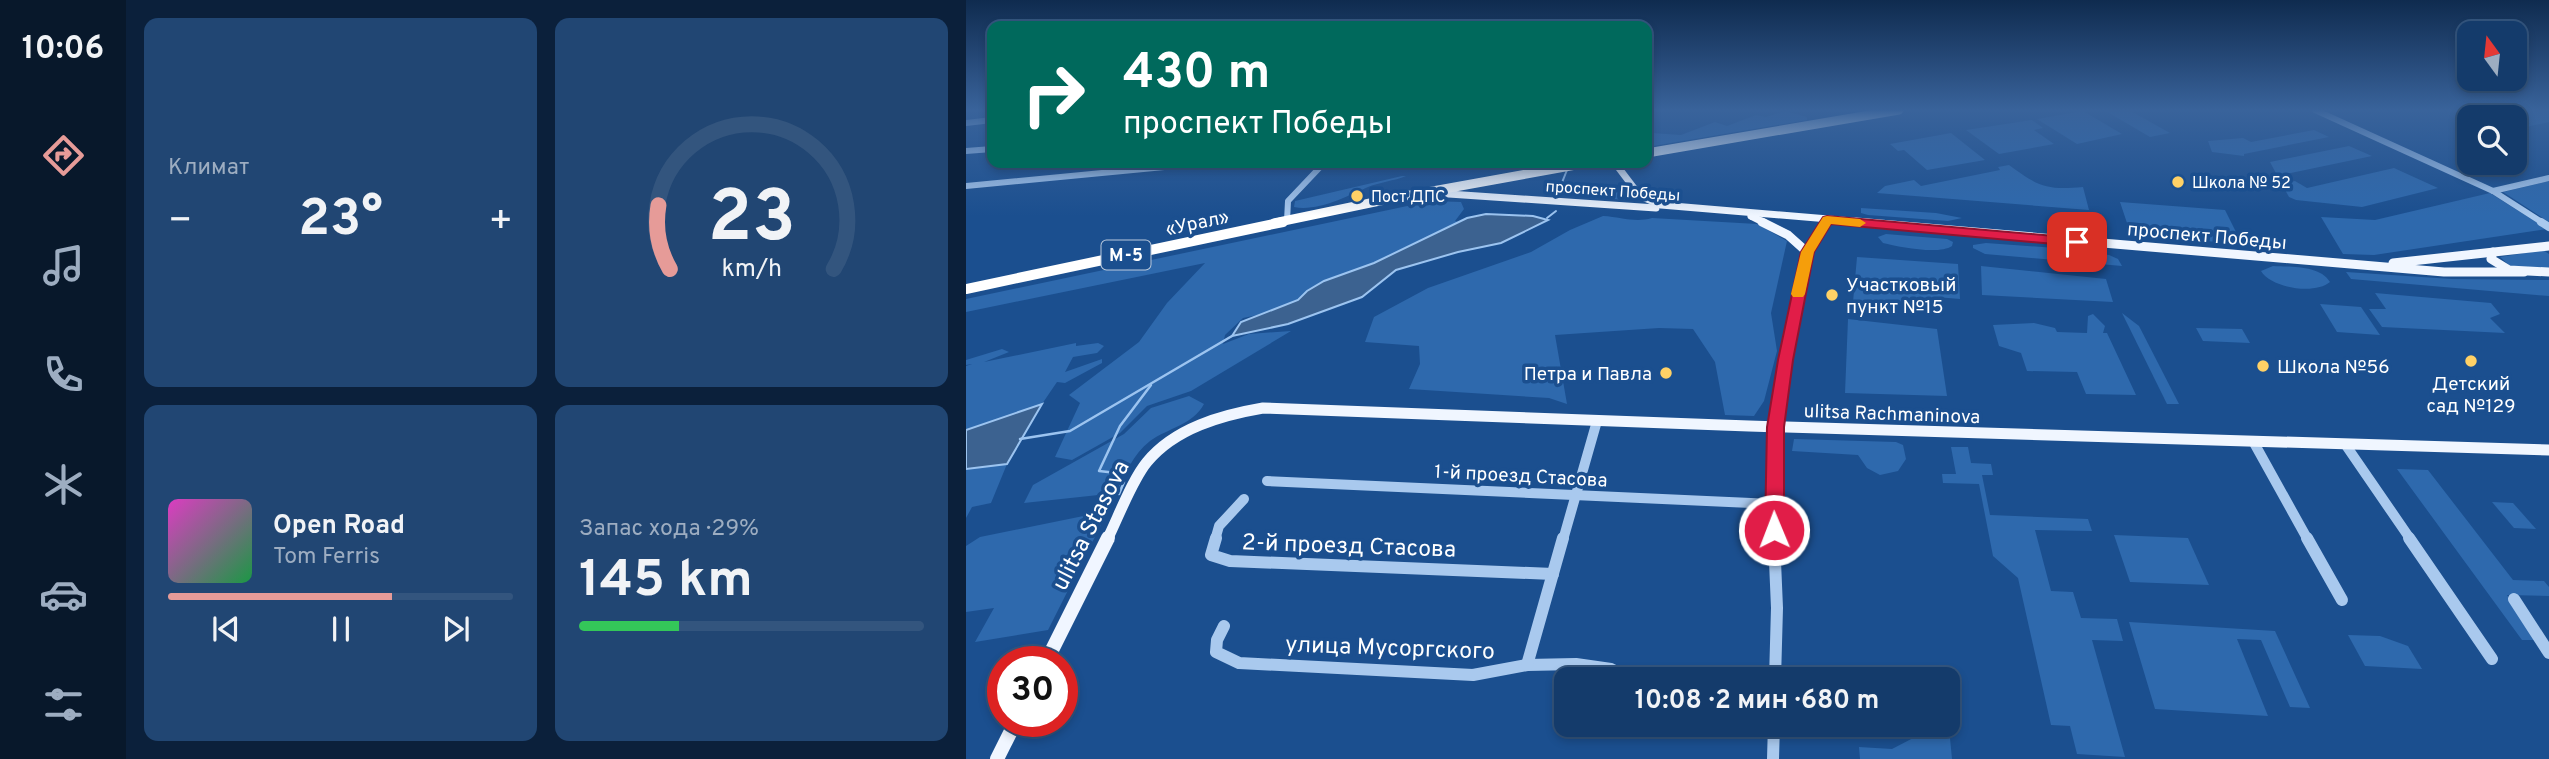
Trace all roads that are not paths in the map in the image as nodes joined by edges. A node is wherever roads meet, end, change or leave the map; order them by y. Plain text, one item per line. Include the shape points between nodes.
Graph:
1 (1679, 145) edge
2 (1681, 145) edge
3 (2393, 145) edge
4 (987, 149) edge
5 (1652, 150) edge
6 (1652, 150) edge
7 (966, 151) edge
8 (1154, 168) edge
9 (1319, 168) edge
10 (1545, 168) edge
11 (1557, 168) edge
12 (1619, 168) edge
13 (2549, 178) edge
14 (1484, 180) junction
15 (966, 186) edge
16 (2493, 191) junction
17 (1637, 193) junction
18 (1405, 196) junction
19 (1517, 197) junction
20 (1626, 205) junction
21 (1707, 209) junction
22 (1746, 213) junction
23 (1311, 214) junction
24 (1287, 219) junction
25 (1827, 220) junction
26 (2549, 227) edge
27 (2549, 246) edge
28 (1807, 252) junction
29 (2493, 252) junction
30 (2370, 266) junction
31 (2524, 272) junction
32 (2549, 272) edge
33 (966, 288) edge
34 (1597, 421) junction
35 (1195, 425) joint
36 (1776, 427) junction
37 (2253, 441) junction
38 (2345, 444) junction
39 (2549, 450) edge
40 (1267, 481) dead end
41 (1576, 495) junction
42 (1244, 499) dead end
43 (1773, 504) junction
44 (1553, 574) junction
45 (2514, 599) dead end
46 (2342, 600) dead end
47 (1224, 626) dead end
48 (1054, 646) edge
49 (2549, 653) edge
50 (2492, 659) dead end
51 (1527, 665) junction
52 (1601, 667) edge
53 (1775, 667) edge
54 (1008, 737) edge
55 (1774, 737) edge
56 (997, 759) edge
57 (1773, 759) edge

1 - 5 highway
2 - 6 highway
3 - 16 street
4 - 7 street
8 - 15 street
9 - 24 street via 1288,201
10 - 14 highway, М-5
11 - 14 highway, М-5
12 - 17 main road, проспект Победы
13 - 16 street
14 - 18 highway, М-5
14 - 19 main road, проспект Победы via 1479,187 1484,191
14 - 23 highway, М-5
16 - 26 street
17 - 20 main road via 1639,201
17 - 21 main road, проспект Победы via 1656,204
18 - 19 main road, проспект Победы
18 - 23 highway, М-5
19 - 20 main road, проспект Победы
20 - 21 main road, проспект Победы
21 - 22 main road, проспект Победы
22 - 25 main road, проспект Победы
22 - 28 main road via 1788,235
23 - 24 highway, «Урал» / М-5
24 - 33 highway, «Урал» / М-5
25 - 28 main road
25 - 30 main road, проспект Победы
27 - 29 main road, проспект Победы
28 - 36 main road
29 - 30 main road, проспект Победы
29 - 31 main road via 2491,259 2497,264
30 - 31 main road, проспект Победы
31 - 32 main road, проспект Победы
34 - 35 main road, ulitsa Rachmaninova via 1262,408
34 - 36 main road, ulitsa Rachmaninova
34 - 41 street
35 - 48 main road, ulitsa Stasova via 1146,463
36 - 37 main road, ulitsa Rachmaninova
36 - 43 street
37 - 38 main road, ulitsa Rachmaninova
37 - 46 street
38 - 39 main road, ulitsa Rachmaninova
38 - 50 street
40 - 41 street, 1-й проезд Стасова
41 - 43 street, 1-й проезд Стасова
41 - 44 street
42 - 44 street, 2-й проезд Стасова via 1219,526 1211,555 1230,561
43 - 53 street
44 - 51 street
45 - 49 street
47 - 51 street, улица Мусоргского via 1216,652 1240,663 1474,675
51 - 52 street, улица Мусоргского
54 - 56 main road
55 - 57 street

